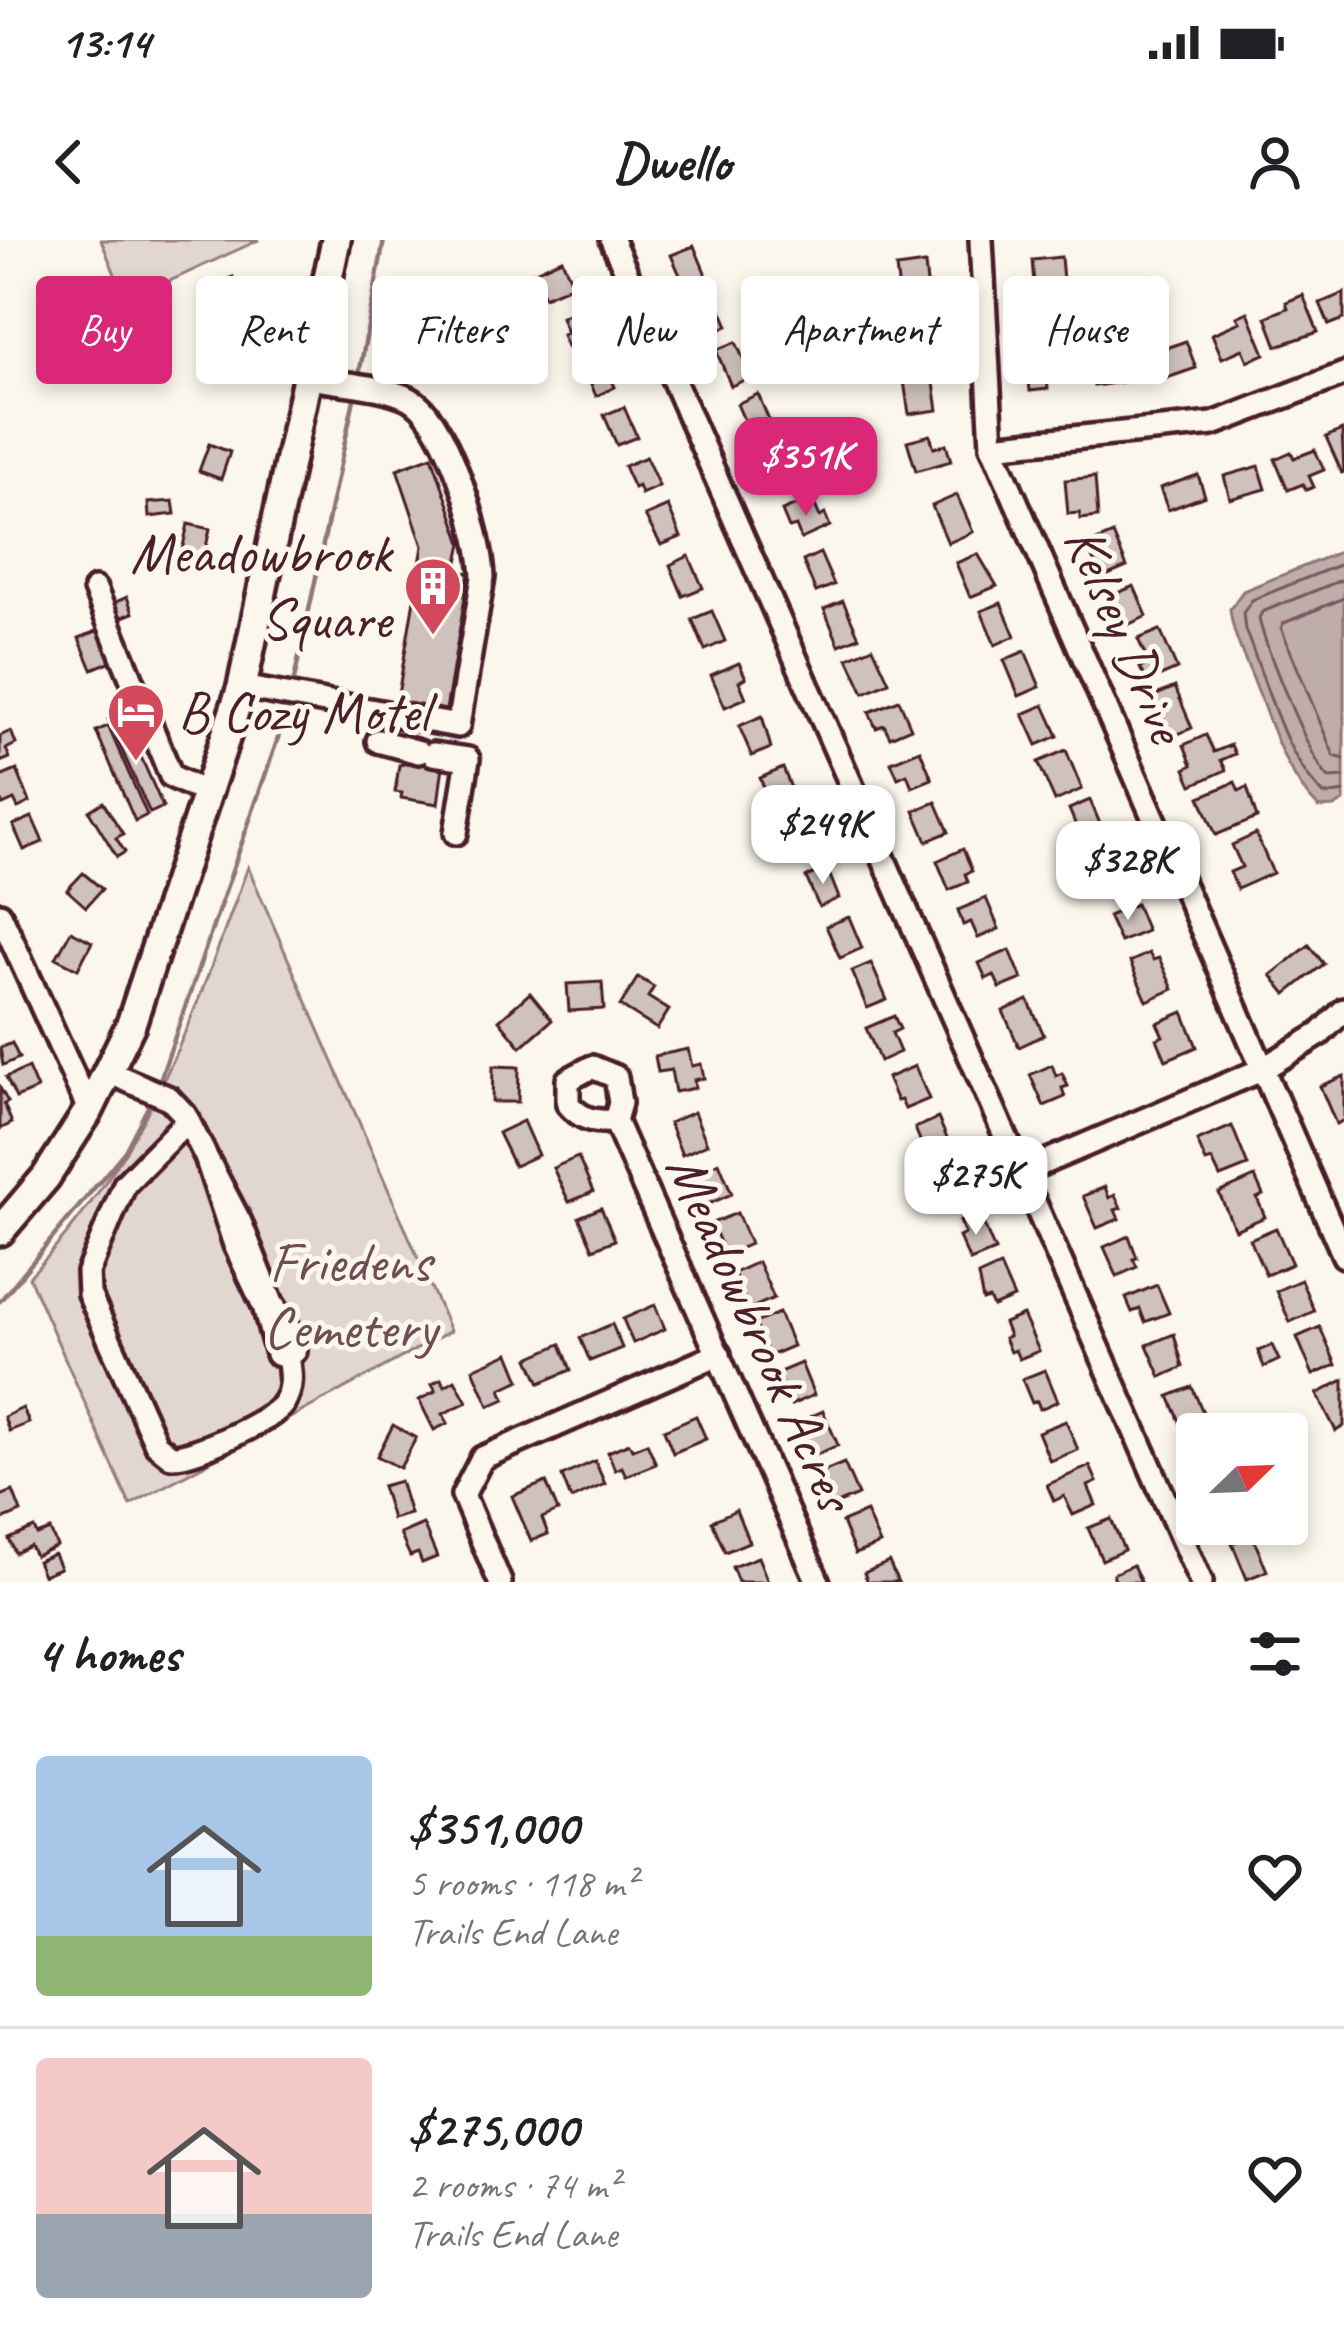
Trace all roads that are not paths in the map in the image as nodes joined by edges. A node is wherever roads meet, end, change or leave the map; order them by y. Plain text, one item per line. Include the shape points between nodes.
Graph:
1 (337, 240) edge
2 (612, 240) edge
3 (981, 240) edge
4 (330, 276) edge
5 (1344, 374) edge
6 (308, 384) edge
7 (338, 384) edge
8 (992, 446) junction
9 (95, 589) dead end
10 (242, 687) junction
11 (378, 741) dead end
12 (208, 794) junction
13 (456, 832) dead end
14 (0, 914) edge
15 (1344, 1010) edge
16 (1262, 1070) junction
17 (108, 1072) junction
18 (89, 1110) junction
19 (188, 1120) junction
20 (615, 1121) dead end
21 (1022, 1172) junction
22 (0, 1231) edge
23 (1344, 1256) edge
24 (719, 1354) junction
25 (500, 1582) edge
26 (818, 1582) edge
27 (1201, 1582) edge

1 - 4 main road
2 - 21 street
3 - 8 street, Kelsey Drive
5 - 8 street, Kelsey Drive via 1213,424
6 - 10 main road
7 - 10 street via 410,399 430,414 451,460 483,556 458,726
8 - 16 street, Kelsey Drive
9 - 12 street via 171,776
10 - 12 main road
11 - 13 street via 468,759
12 - 17 main road
14 - 18 street
15 - 16 street
16 - 21 street
16 - 23 street, Kelsey Drive
17 - 18 main road
17 - 19 street via 170,1098
18 - 22 main road
19 - 19 street via 124,1184 88,1272 89,1294 156,1444 171,1456 190,1455 281,1408 290,1388 288,1357 273,1346 265,1306
20 - 24 street, Meadowbrook Acres
21 - 27 street
24 - 25 street via 482,1458 463,1495
24 - 26 street, Meadowbrook Acres

